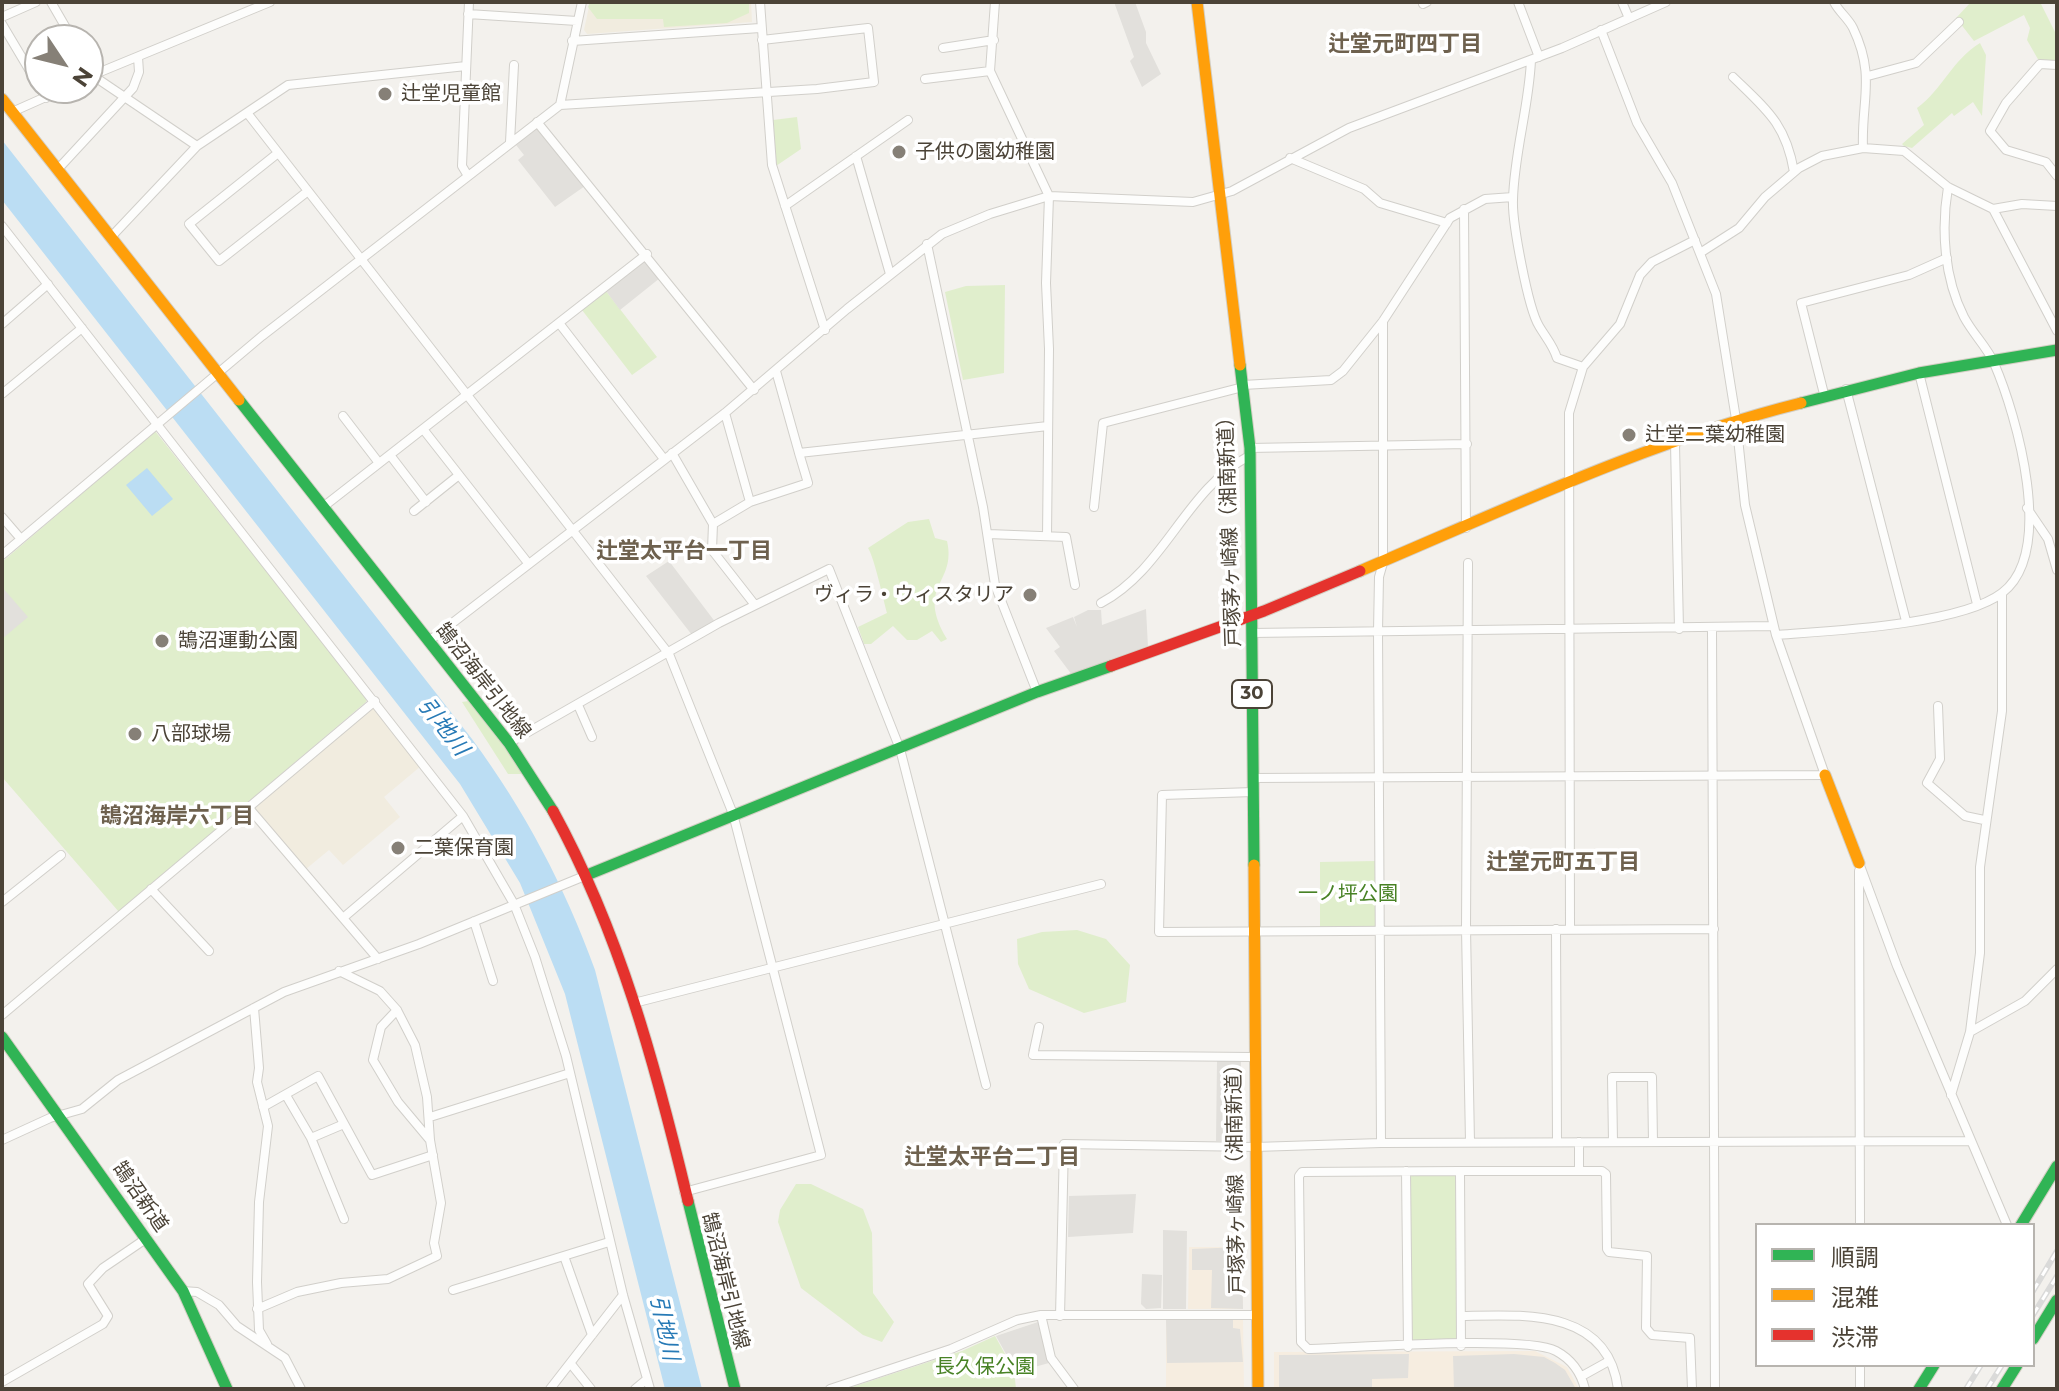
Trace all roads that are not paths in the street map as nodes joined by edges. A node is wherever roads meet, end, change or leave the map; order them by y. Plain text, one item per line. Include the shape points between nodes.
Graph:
1 (36, 2) edge
2 (51, 2) edge
3 (270, 2) edge
4 (469, 2) edge
5 (582, 2) edge
6 (760, 2) edge
7 (995, 2) edge
8 (1197, 2) edge
9 (1518, 2) edge
10 (1622, 2) edge
11 (1666, 2) edge
12 (1834, 2) edge
13 (468, 14) junction
14 (1628, 16) junction
15 (2, 17) edge
16 (577, 21) junction
17 (1959, 22) dead end
18 (2, 24) edge
19 (64, 24) edge
20 (760, 28) junction
21 (1601, 30) junction
22 (762, 40) junction
23 (994, 40) junction
24 (572, 41) junction
25 (943, 48) dead end
26 (138, 57) junction
27 (1535, 58) junction
28 (24, 61) edge
29 (514, 65) dead end
30 (2057, 65) edge
31 (466, 66) junction
32 (104, 68) edge
33 (990, 71) junction
34 (1868, 76) junction
35 (1733, 77) dead end
36 (925, 79) dead end
37 (104, 83) edge
38 (765, 90) junction
39 (126, 97) junction
40 (2, 99) edge
41 (31, 104) edge
42 (560, 105) junction
43 (12, 112) junction
44 (248, 114) junction
45 (908, 120) dead end
46 (537, 122) junction
47 (510, 142) junction
48 (197, 146) junction
49 (1863, 148) junction
50 (278, 153) junction
51 (856, 156) junction
52 (1290, 158) junction
53 (58, 169) junction
54 (1794, 172) junction
55 (468, 176) junction
56 (2057, 176) edge
57 (1948, 187) junction
58 (308, 191) junction
59 (1220, 194) junction
60 (1049, 196) junction
61 (1513, 197) junction
62 (785, 206) junction
63 (2057, 206) edge
64 (1464, 209) junction
65 (1993, 209) junction
66 (1447, 223) junction
67 (2, 226) edge
68 (112, 236) junction
69 (1695, 240) junction
70 (927, 244) junction
71 (1700, 253) junction
72 (647, 254) junction
73 (362, 258) junction
74 (1947, 258) junction
75 (890, 274) junction
76 (48, 284) junction
77 (1383, 321) junction
78 (559, 323) junction
79 (2, 324) edge
80 (82, 328) junction
81 (825, 330) junction
82 (2057, 331) edge
83 (2057, 350) edge
84 (1992, 359) junction
85 (1583, 367) junction
86 (776, 371) junction
87 (1919, 373) junction
88 (214, 375) junction
89 (1243, 386) junction
90 (1846, 389) junction
91 (754, 390) junction
92 (2, 394) edge
93 (1824, 394) junction
94 (466, 395) junction
95 (725, 413) junction
96 (343, 416) dead end
97 (1736, 419) junction
98 (156, 422) junction
99 (1048, 426) junction
100 (423, 429) junction
101 (966, 434) junction
102 (1467, 444) junction
103 (1675, 444) junction
104 (1381, 445) junction
105 (1250, 452) junction
106 (672, 453) junction
107 (799, 453) junction
108 (390, 455) junction
109 (664, 459) junction
110 (379, 463) junction
111 (459, 475) junction
112 (1569, 483) junction
113 (426, 502) junction
114 (750, 502) junction
115 (323, 507) junction
116 (1094, 507) dead end
117 (2027, 508) junction
118 (414, 511) dead end
119 (2, 517) edge
120 (713, 524) junction
121 (1466, 529) junction
122 (572, 531) junction
123 (988, 534) junction
124 (1047, 536) junction
125 (21, 539) junction
126 (2, 555) edge
127 (528, 563) junction
128 (1383, 563) junction
129 (1468, 563) dead end
130 (2057, 570) edge
131 (1075, 585) dead end
132 (2002, 593) junction
133 (1101, 603) dead end
134 (1977, 604) junction
135 (755, 605) junction
136 (1253, 614) junction
137 (1906, 621) junction
138 (1569, 628) junction
139 (1679, 629) junction
140 (1712, 629) junction
141 (1468, 630) junction
142 (1378, 631) junction
143 (1775, 631) junction
144 (1252, 633) junction
145 (429, 641) junction
146 (669, 654) junction
147 (1037, 692) junction
148 (375, 701) junction
149 (578, 705) junction
150 (1938, 706) dead end
151 (592, 737) dead end
152 (509, 743) junction
153 (900, 749) junction
154 (1570, 774) junction
155 (1713, 774) junction
156 (1468, 775) junction
157 (1825, 775) junction
158 (1379, 776) junction
159 (1253, 778) junction
160 (1253, 792) junction
161 (248, 807) junction
162 (733, 814) junction
163 (463, 816) junction
164 (1984, 820) junction
165 (61, 855) dead end
166 (1859, 863) junction
167 (587, 875) junction
168 (1101, 884) dead end
169 (151, 889) junction
170 (2, 902) edge
171 (514, 904) junction
172 (343, 918) junction
173 (474, 921) junction
174 (945, 922) junction
175 (1570, 928) junction
176 (1466, 929) junction
177 (1556, 929) junction
178 (1714, 929) junction
179 (1252, 931) junction
180 (1380, 931) junction
181 (209, 951) dead end
182 (378, 959) junction
183 (774, 965) junction
184 (2057, 969) edge
185 (338, 970) junction
186 (493, 981) dead end
187 (634, 1003) junction
188 (254, 1008) junction
189 (397, 1010) junction
190 (2, 1015) edge
191 (1039, 1027) dead end
192 (1970, 1032) junction
193 (2, 1037) edge
194 (1253, 1057) junction
195 (570, 1073) junction
196 (986, 1085) dead end
197 (1951, 1095) junction
198 (287, 1097) junction
199 (263, 1107) junction
200 (60, 1115) junction
201 (430, 1117) junction
202 (344, 1124) junction
203 (311, 1138) junction
204 (2, 1140) edge
205 (430, 1140) junction
206 (1971, 1141) junction
207 (1470, 1142) junction
208 (1557, 1142) junction
209 (1579, 1142) junction
210 (1613, 1142) junction
211 (1653, 1142) junction
212 (1381, 1143) junction
213 (1715, 1143) junction
214 (1860, 1143) junction
215 (1255, 1147) junction
216 (433, 1155) junction
217 (2057, 1166) edge
218 (1406, 1171) junction
219 (1460, 1171) junction
220 (1579, 1171) junction
221 (684, 1192) junction
222 (344, 1219) dead end
223 (1860, 1223) edge
224 (2006, 1223) edge
225 (2022, 1223) edge
226 (147, 1238) junction
227 (609, 1242) junction
228 (564, 1256) junction
229 (453, 1290) dead end
230 (183, 1291) junction
231 (623, 1295) junction
232 (2057, 1300) edge
233 (257, 1309) junction
234 (1041, 1315) junction
235 (1255, 1315) junction
236 (1060, 1316) junction
237 (1461, 1316) junction
238 (592, 1335) junction
239 (2035, 1336) edge
240 (267, 1344) junction
241 (1461, 1346) junction
242 (1408, 1347) junction
243 (1609, 1361) junction
244 (571, 1364) junction
245 (1860, 1367) edge
246 (1933, 1367) edge
247 (2016, 1367) edge
248 (1582, 1376) junction
249 (647, 1379) junction
250 (2, 1382) edge
251 (227, 1389) edge
252 (301, 1389) edge
253 (550, 1389) edge
254 (591, 1389) edge
255 (635, 1389) edge
256 (650, 1389) edge
257 (735, 1389) edge
258 (830, 1389) edge
259 (1074, 1389) edge
260 (1258, 1389) edge
261 (1585, 1389) edge
262 (1618, 1389) edge
263 (1692, 1389) edge
264 (1715, 1389) edge
265 (1860, 1389) edge
266 (1919, 1389) edge
267 (2002, 1389) edge

1 - 15 street
2 - 19 street
3 - 26 street
4 - 13 street
5 - 16 street
6 - 20 street
7 - 23 street
8 - 59 street, 戸塚茅ヶ崎線（湘南新道） / 30
9 - 27 street
10 - 14 street
11 - 14 street
12 - 34 street via 1852,26
13 - 16 street
13 - 31 street
14 - 21 street
16 - 24 street
17 - 34 street via 1916,63
18 - 28 street
20 - 22 street
20 - 24 street
21 - 27 street
21 - 69 street via 1637,123 1672,183
22 - 38 street
22 - 38 street via 868,28 874,82
23 - 25 street
23 - 33 street
24 - 42 street
26 - 32 street
26 - 39 street via 137,80
27 - 52 street via 1349,128
27 - 61 street
29 - 47 street
30 - 56 street via 2040,64 1990,131 2006,150 2046,162
31 - 44 street via 288,85
31 - 55 street via 462,166
33 - 36 street
33 - 60 street
34 - 49 street
35 - 54 street via 1780,125
37 - 39 street
38 - 42 street
38 - 62 street via 772,165
39 - 48 street
39 - 53 street
40 - 43 street, 鵠沼海岸引地線
41 - 43 street
42 - 46 street
43 - 53 street, 鵠沼海岸引地線
44 - 48 street
44 - 50 street
45 - 51 street
46 - 47 street
46 - 72 street
47 - 55 street
48 - 68 street
49 - 54 street via 1822,156
49 - 57 street via 1904,151
50 - 58 street
50 - 58 street via 189,224 219,261
51 - 62 street
51 - 75 street
52 - 59 street
52 - 66 street via 1364,189 1380,203
53 - 68 street, 鵠沼海岸引地線
54 - 71 street via 1739,228
55 - 73 street
57 - 65 street
57 - 74 street
58 - 73 street
59 - 60 street via 1193,202 1152,203
59 - 89 street, 戸塚茅ヶ崎線（湘南新道） / 30
60 - 70 street via 990,214
60 - 99 street
61 - 64 street via 1485,199
61 - 85 street via 1539,326 1557,358
62 - 81 street
63 - 65 street
64 - 66 street
64 - 102 street
65 - 82 street
66 - 77 street
67 - 76 street
68 - 88 street, 鵠沼海岸引地線
69 - 71 street
69 - 85 street via 1652,262 1640,275 1620,324
70 - 75 street
70 - 101 street
71 - 97 street via 1716,294
72 - 78 street
72 - 91 street
73 - 88 street
73 - 94 street
74 - 84 street via 1964,317
74 - 93 street via 1909,275 1801,303
75 - 81 street
76 - 79 street
76 - 80 street
77 - 89 street via 1331,380
77 - 104 street
78 - 94 street
78 - 109 street
80 - 92 street
80 - 98 street
81 - 86 street
83 - 84 street
84 - 87 street
84 - 117 street via 2022,445
85 - 112 street via 1569,413
86 - 91 street
86 - 107 street
87 - 90 street
87 - 134 street
88 - 98 street
88 - 115 street, 鵠沼海岸引地線
89 - 105 street, 戸塚茅ヶ崎線（湘南新道） / 30
89 - 116 street via 1103,423
90 - 93 street
90 - 137 street
91 - 95 street
93 - 97 street
94 - 100 street
94 - 122 street
95 - 106 street
95 - 114 street
96 - 110 street
97 - 103 street
97 - 143 street via 1745,505
98 - 125 street
98 - 148 street
99 - 101 street
99 - 124 street
100 - 108 street
100 - 111 street
101 - 107 street
101 - 123 street
102 - 104 street
102 - 121 street
103 - 112 street
103 - 139 street
104 - 105 street
104 - 128 street
105 - 133 street via 1217,476 1134,580
105 - 136 street, 戸塚茅ヶ崎線（湘南新道） / 30
106 - 109 street
106 - 120 street
107 - 114 street via 808,483
108 - 110 street
108 - 113 street
109 - 122 street
110 - 115 street
111 - 113 street
111 - 127 street
112 - 121 street
112 - 138 street
113 - 118 street
114 - 120 street
115 - 145 street, 鵠沼海岸引地線
117 - 130 street via 2048,539
117 - 132 street via 2030,544 2021,569
119 - 125 street
120 - 135 street via 712,550
121 - 128 street
122 - 127 street
122 - 146 street
123 - 124 street
123 - 147 street via 995,585
124 - 131 street via 1066,537
125 - 126 street
127 - 145 street
128 - 136 street
128 - 142 street
129 - 141 street
132 - 134 street
132 - 164 street via 2002,711
134 - 137 street
135 - 146 street
135 - 153 street via 829,569
136 - 144 street, 戸塚茅ヶ崎線（湘南新道） / 30
136 - 147 street
137 - 143 street via 1861,630
138 - 139 street
138 - 141 street
138 - 154 street
139 - 140 street
140 - 143 street
140 - 155 street
141 - 142 street
141 - 156 street
142 - 144 street
142 - 158 street
143 - 157 street
144 - 159 street, 戸塚茅ヶ崎線（湘南新道） / 30
145 - 152 street, 鵠沼海岸引地線
146 - 149 street
146 - 162 street
147 - 153 street
148 - 161 street
148 - 163 street
149 - 151 street
149 - 152 street
150 - 164 street via 1940,759 1927,783 1965,816
152 - 167 street, 鵠沼海岸引地線 via 555,809
153 - 162 street
153 - 174 street
154 - 155 street
154 - 156 street
154 - 175 street
155 - 157 street
155 - 178 street
156 - 158 street
156 - 176 street
157 - 166 street
158 - 159 street
158 - 180 street
159 - 160 street, 戸塚茅ヶ崎線（湘南新道） / 30
160 - 179 street, 戸塚茅ヶ崎線（湘南新道） / 30
160 - 179 street via 1162,795 1159,932
161 - 169 street
161 - 172 street
162 - 167 street
162 - 183 street
163 - 171 street
163 - 172 street
164 - 192 street via 1980,953
165 - 170 street
166 - 197 street
166 - 214 street
167 - 171 street
167 - 187 street, 鵠沼海岸引地線
168 - 174 street
169 - 181 street
169 - 190 street
171 - 173 street
171 - 195 street
172 - 182 street
173 - 182 street
173 - 186 street
174 - 183 street
174 - 196 street
175 - 177 street
175 - 178 street
176 - 177 street
176 - 180 street
176 - 207 street
177 - 208 street
178 - 213 street
179 - 180 street
179 - 194 street, 戸塚茅ヶ崎線（湘南新道） / 30
180 - 212 street
182 - 185 street
183 - 187 street
183 - 221 street via 821,1155
184 - 192 street via 2025,1001
185 - 188 street
185 - 189 street via 380,991
187 - 221 street, 鵠沼海岸引地線
188 - 199 street
188 - 200 street via 118,1080 82,1109
189 - 201 street via 415,1045
189 - 205 street via 381,1027 373,1060 398,1102
191 - 194 street via 1033,1055
192 - 197 street
193 - 200 street, 鵠沼新道
194 - 215 street, 戸塚茅ヶ崎線（湘南新道） / 30
195 - 201 street
195 - 227 street
197 - 206 street
198 - 199 street
198 - 202 street via 318,1076
198 - 203 street
199 - 233 street via 268,1126 259,1202
200 - 204 street
200 - 226 street, 鵠沼新道
201 - 205 street
202 - 203 street
202 - 216 street via 372,1175
203 - 222 street
205 - 216 street
206 - 214 street
206 - 224 street
207 - 208 street
207 - 212 street
208 - 209 street
209 - 210 street
209 - 220 street
210 - 211 street
210 - 211 street via 1612,1077 1652,1077
211 - 213 street
212 - 215 street
213 - 214 street
213 - 264 street
214 - 223 street
215 - 235 street, 戸塚茅ヶ崎線（湘南新道） / 30
215 - 236 street via 1064,1144
216 - 233 street via 441,1203 437,1256 388,1279 297,1292
217 - 225 street
218 - 219 street
218 - 242 street
218 - 242 street via 1302,1172 1300,1298 1301,1342 1308,1349
219 - 220 street
219 - 237 street
220 - 263 street via 1606,1174 1607,1249 1647,1256 1646,1328 1652,1335 1690,1338
221 - 257 street, 鵠沼海岸引地線
226 - 230 street, 鵠沼新道
226 - 250 street via 88,1284 106,1308 103,1324
227 - 228 street
227 - 231 street
228 - 229 street
228 - 238 street
230 - 240 street via 212,1300 237,1326
230 - 251 street, 鵠沼新道
231 - 238 street
231 - 249 street
232 - 239 street
233 - 240 street
234 - 236 street
234 - 258 street
234 - 259 street via 1051,1358
235 - 236 street
235 - 260 street, 戸塚茅ヶ崎線（湘南新道） / 30
237 - 241 street
237 - 243 street via 1558,1319 1583,1331
238 - 244 street
240 - 252 street via 291,1365
241 - 242 street
241 - 248 street via 1543,1346 1557,1351
243 - 248 street
243 - 262 street
244 - 253 street
244 - 254 street
245 - 265 street
246 - 266 street
247 - 267 street
248 - 261 street
249 - 255 street
249 - 256 street

